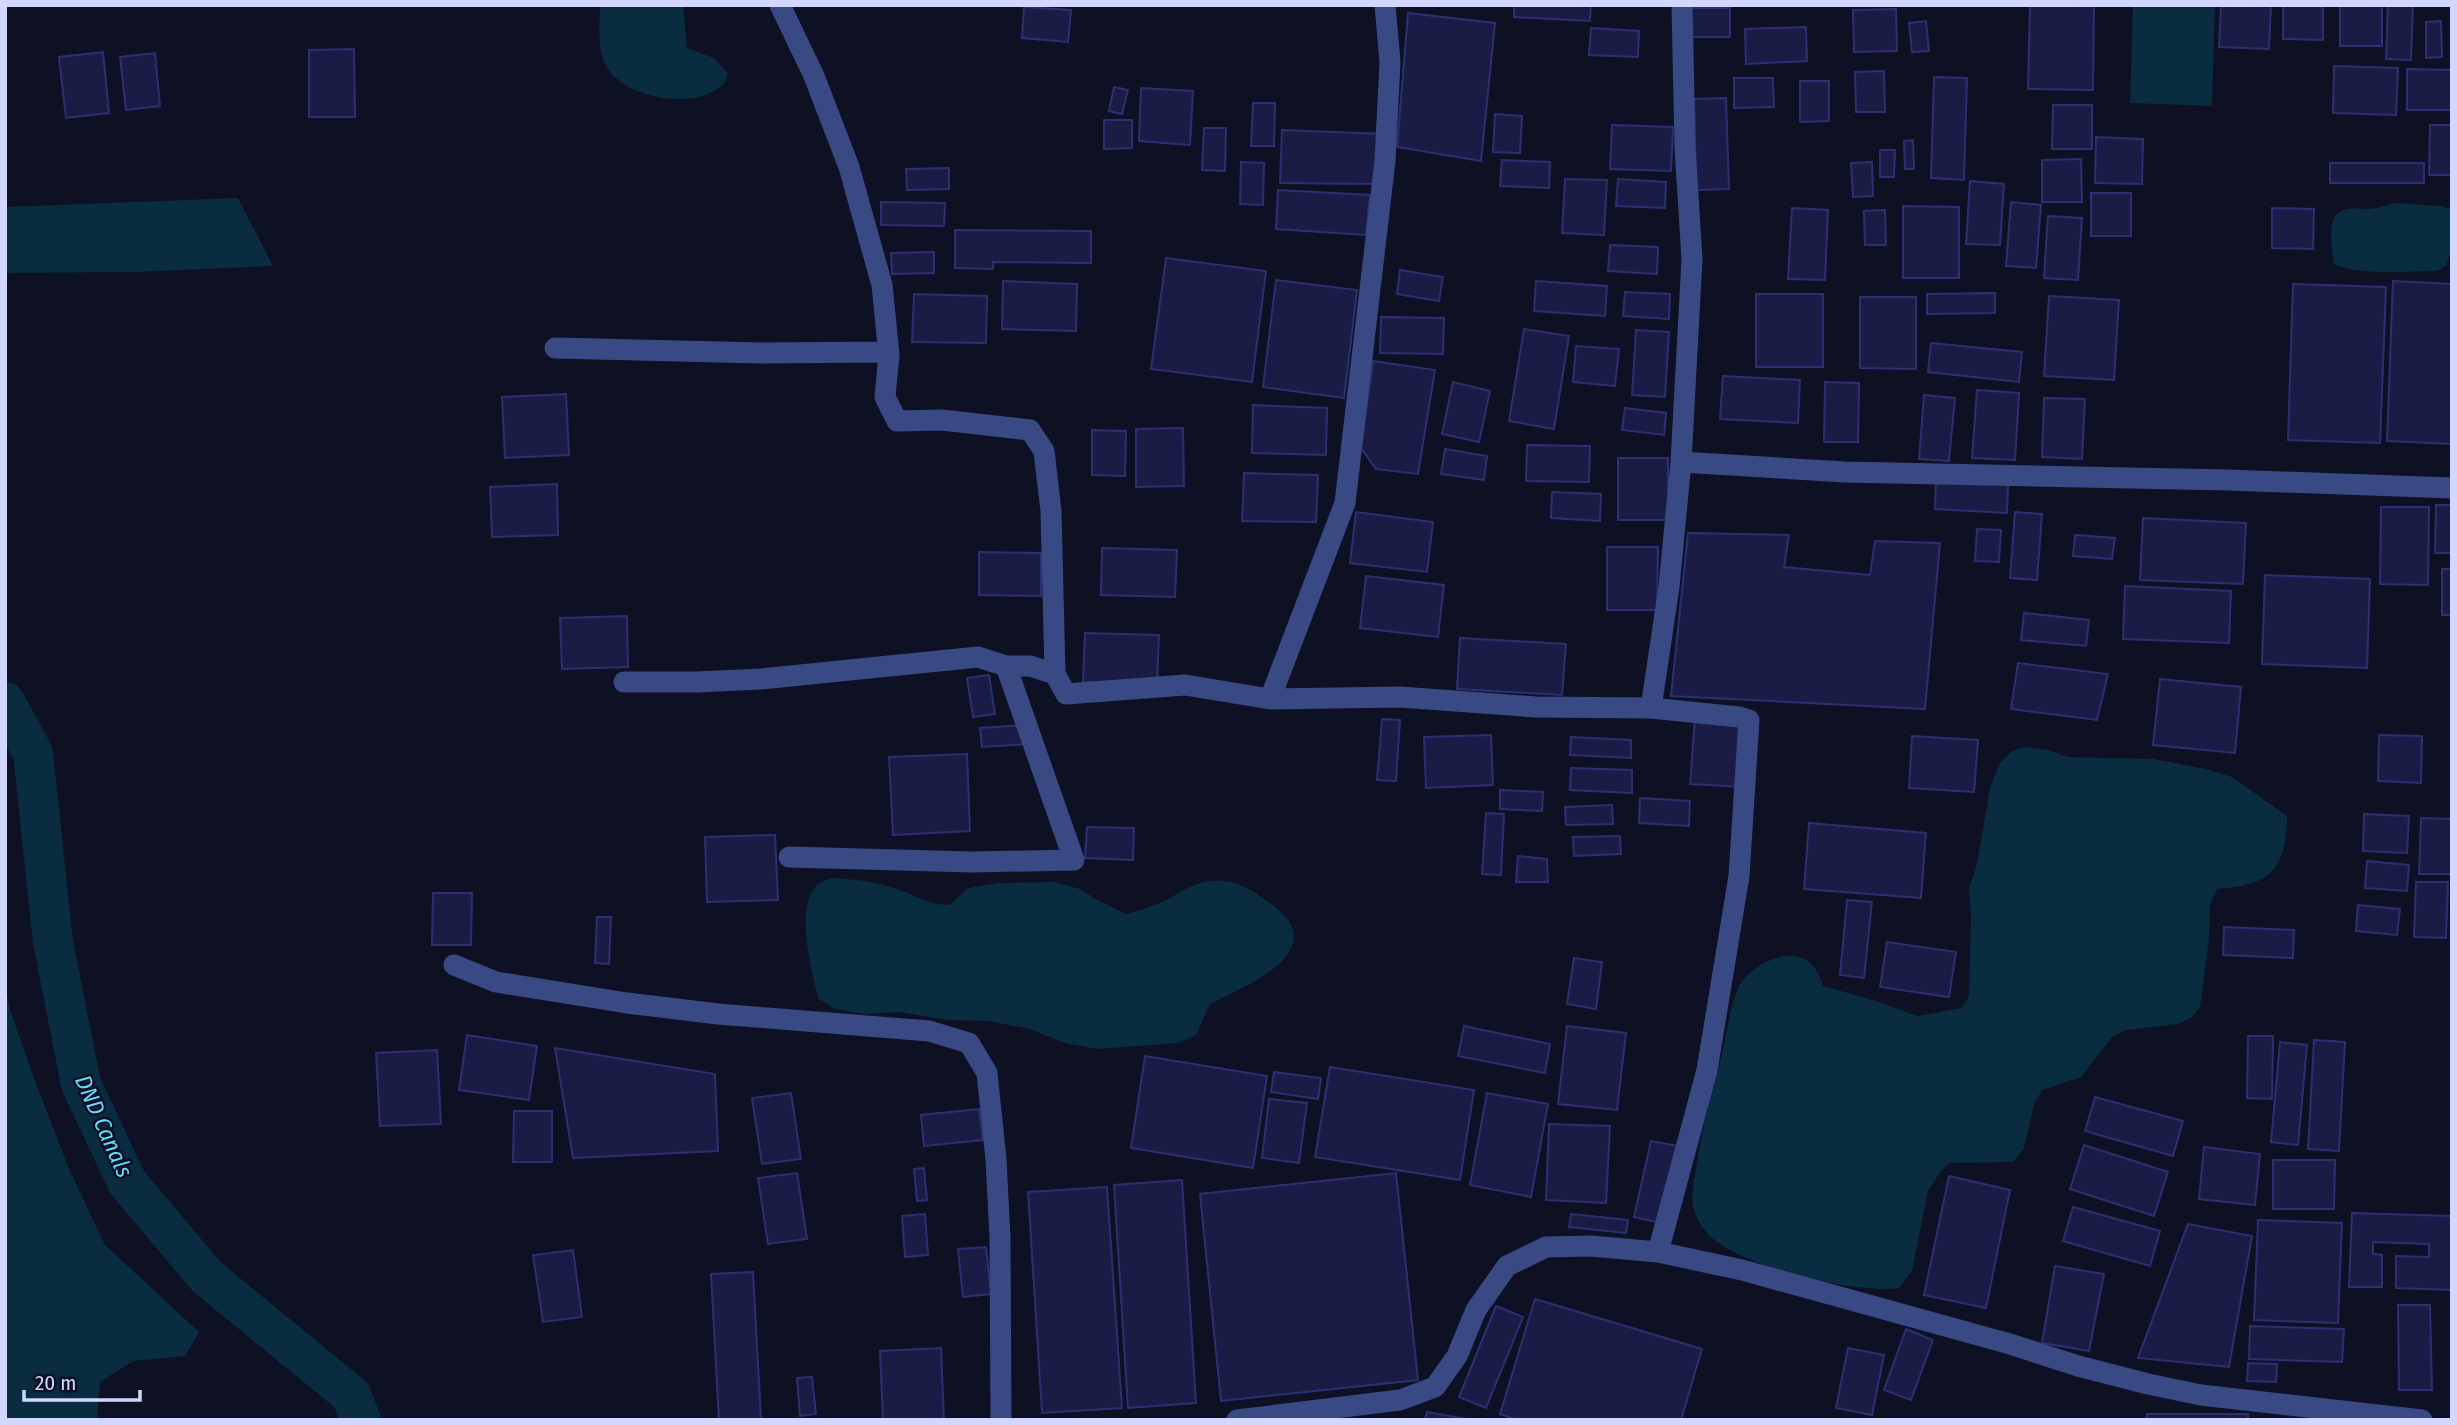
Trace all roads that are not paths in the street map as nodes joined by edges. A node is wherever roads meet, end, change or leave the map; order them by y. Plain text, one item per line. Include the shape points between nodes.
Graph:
1 (780, 5) edge
2 (1385, 5) edge
3 (1682, 5) edge
4 (555, 348) dead end
5 (890, 355) junction
6 (1681, 462) junction
7 (2452, 488) edge
8 (1006, 666) junction
9 (1055, 674) junction
10 (624, 682) dead end
11 (1270, 699) junction
12 (1651, 708) junction
13 (789, 857) dead end
14 (454, 965) dead end
15 (1658, 1252) junction
16 (1001, 1420) edge
17 (1237, 1420) edge
18 (2422, 1420) edge

1 - 5 street via 849,167 882,285
2 - 11 street via 1390,62 1385,161 1345,503
3 - 6 street via 1692,259
4 - 5 street
5 - 9 street via 886,397 897,421 942,420 1030,430 1044,451 1051,511
6 - 7 street via 1845,472
6 - 12 street
8 - 9 street via 1030,666
8 - 10 street via 978,657 761,679
8 - 13 street via 1074,860
9 - 11 street via 1066,694 1185,685
11 - 12 street via 1400,697 1536,707
12 - 15 street via 1749,720 1739,876 1707,1070
14 - 16 street via 496,982 627,1003 929,1031 969,1043 987,1073 996,1159
15 - 17 street via 1546,1247 1507,1266 1476,1310 1457,1356 1435,1387 1400,1399
15 - 18 street via 1742,1270 2148,1384 2201,1395

